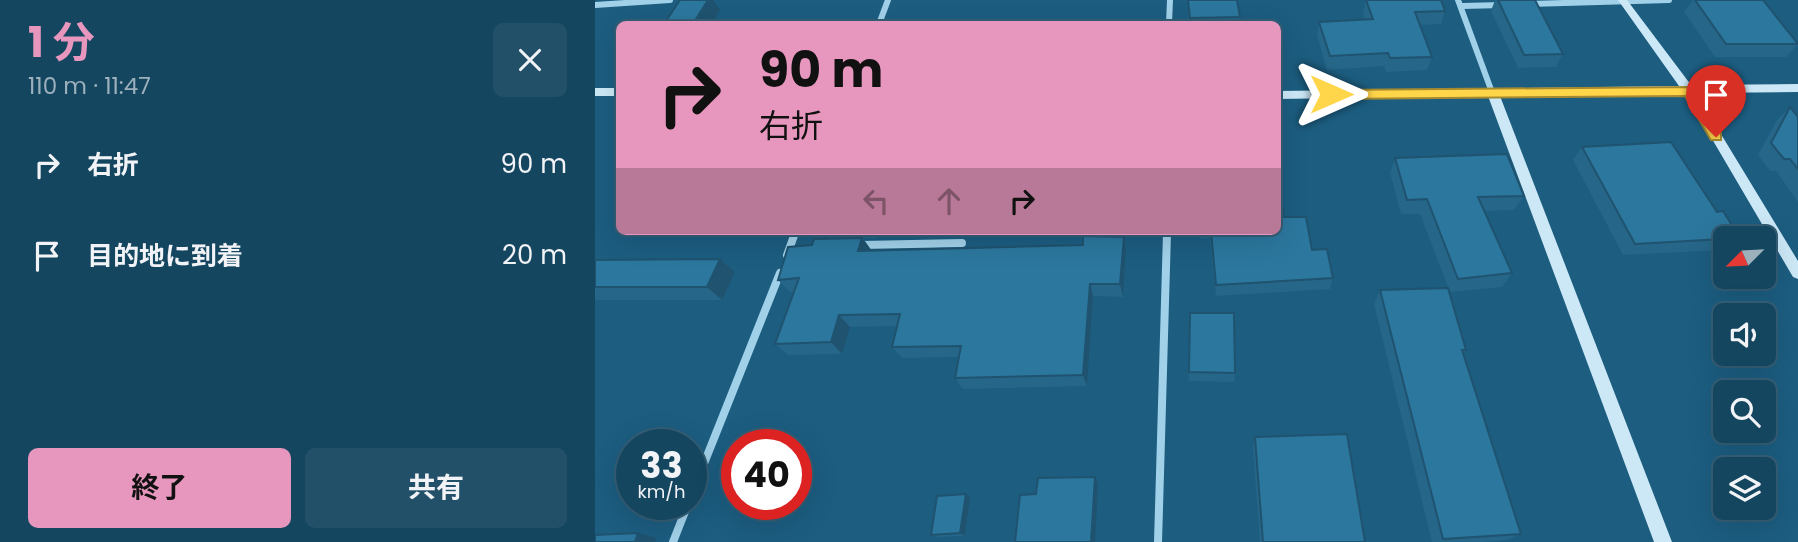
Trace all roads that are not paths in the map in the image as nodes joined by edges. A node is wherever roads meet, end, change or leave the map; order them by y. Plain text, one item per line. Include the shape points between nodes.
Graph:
1 (670, 0) edge
2 (888, 0) edge
3 (1170, 0) edge
4 (1622, 0) edge
5 (1669, 0) edge
6 (1460, 3) edge
7 (606, 4) edge
8 (595, 5) edge
9 (880, 21) edge
10 (1168, 21) edge
11 (1798, 88) edge
12 (1689, 91) junction
13 (595, 92) edge
14 (616, 92) edge
15 (1493, 93) junction
16 (1281, 95) edge
17 (794, 235) edge
18 (1167, 235) edge
19 (961, 243) dead end
20 (856, 245) edge
21 (790, 246) junction
22 (804, 246) edge
23 (1798, 273) edge
24 (707, 456) edge
25 (682, 520) edge
26 (673, 542) edge
27 (1158, 542) edge
28 (1663, 542) edge

1 - 7 street
2 - 9 street
3 - 10 street
4 - 5 street
4 - 6 street
4 - 12 street
6 - 15 street
7 - 8 street
11 - 12 street
12 - 15 street
12 - 23 street
13 - 14 street
15 - 16 street
15 - 28 street
17 - 21 street
18 - 27 street
19 - 20 street
21 - 22 street
21 - 24 street
25 - 26 street

